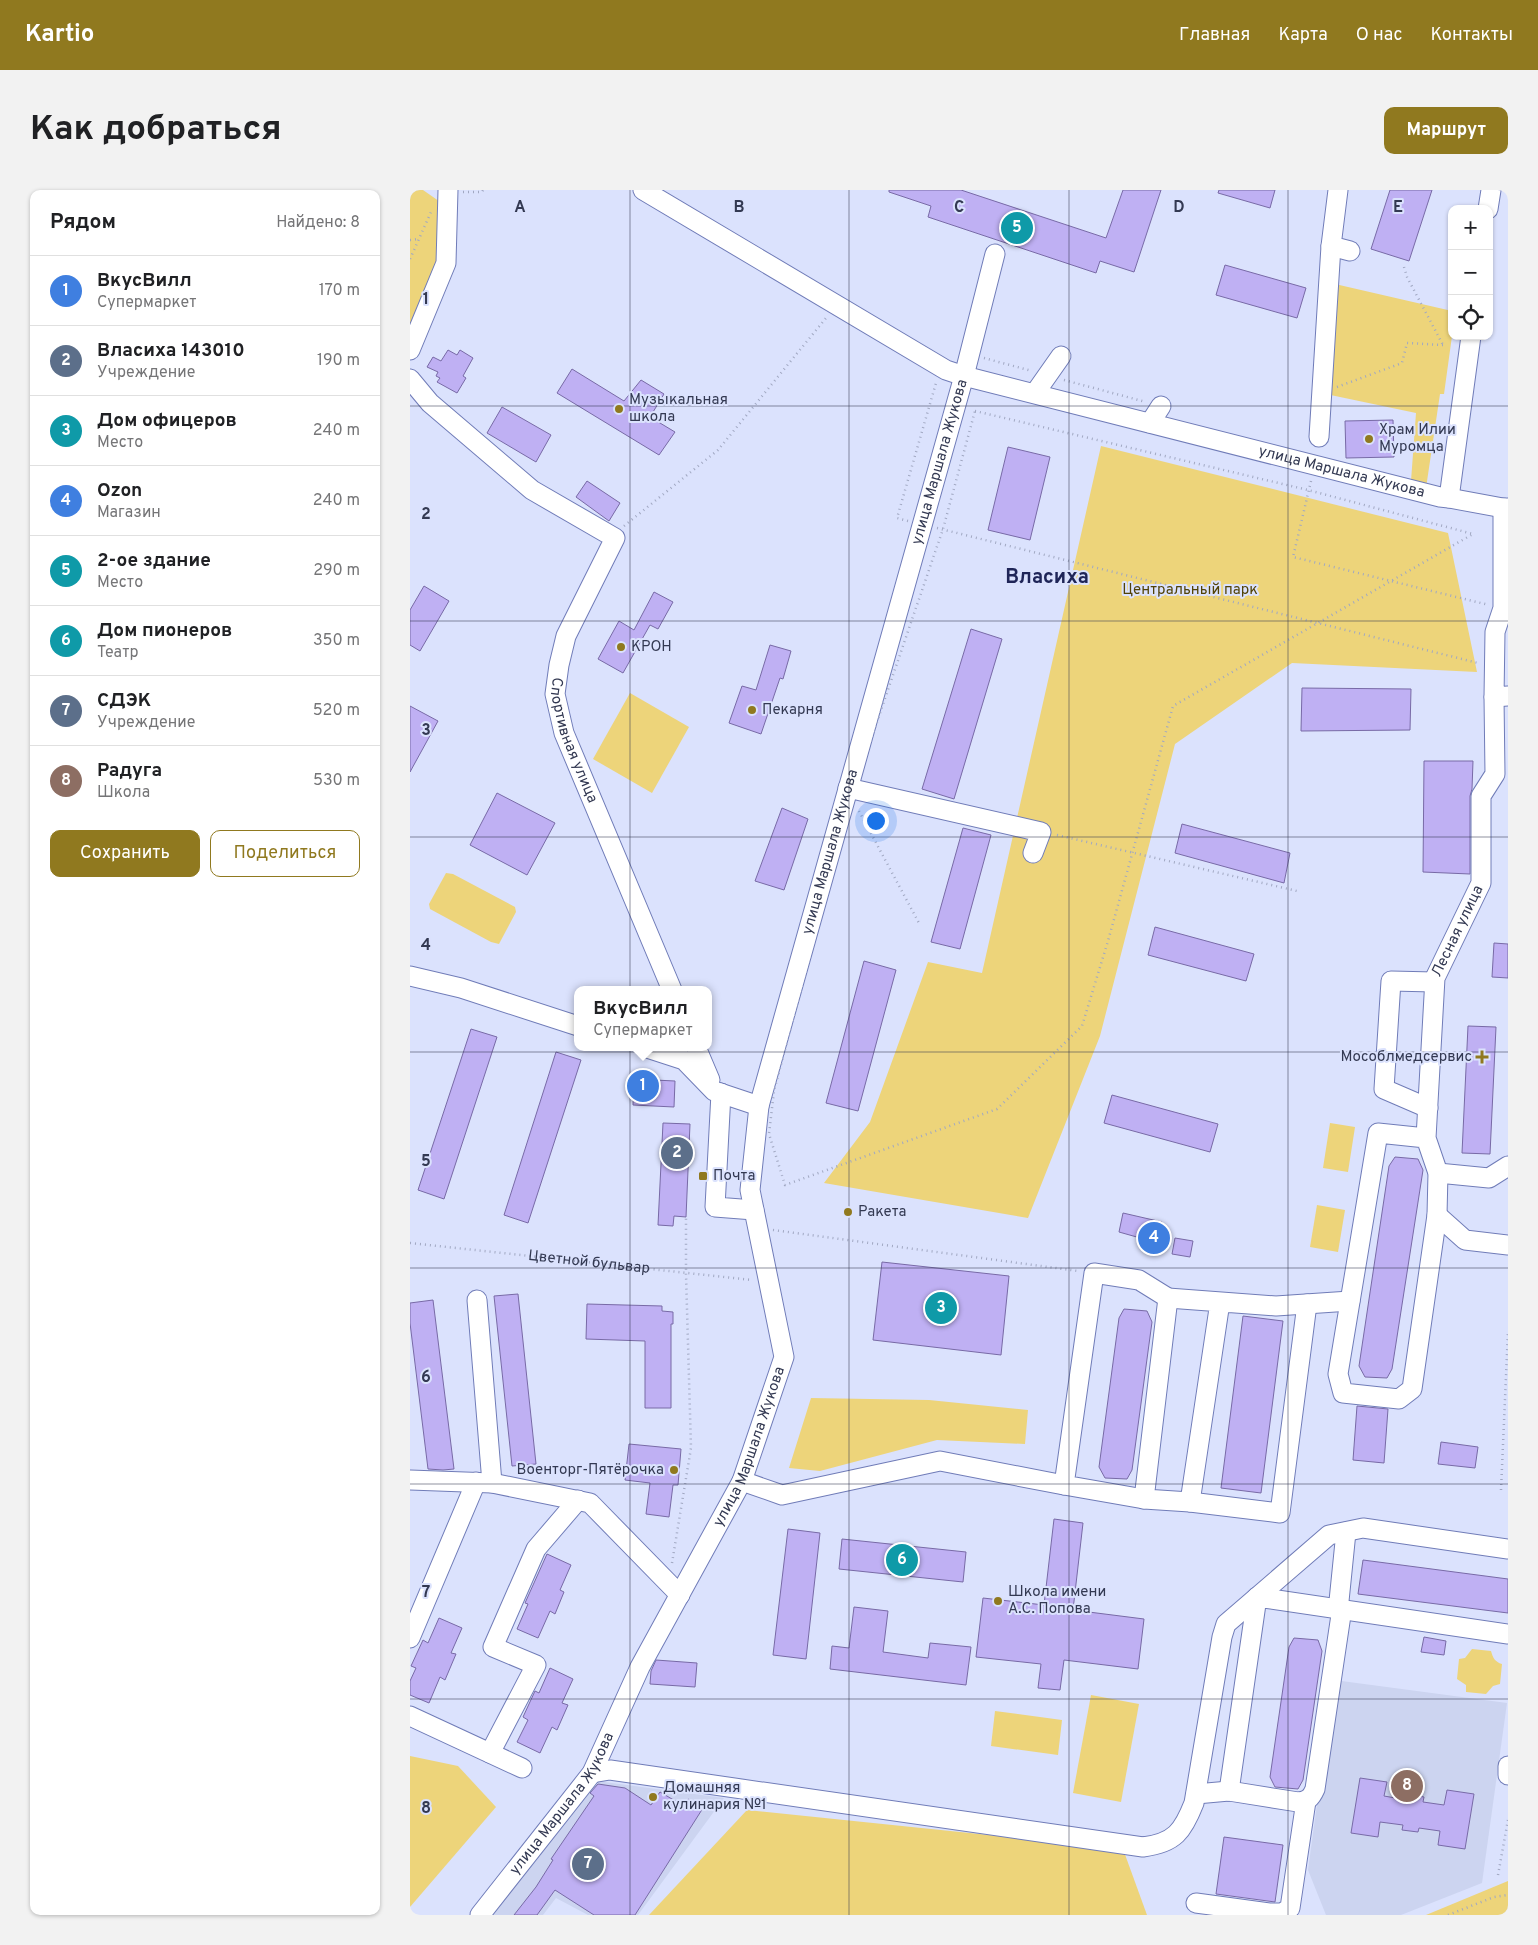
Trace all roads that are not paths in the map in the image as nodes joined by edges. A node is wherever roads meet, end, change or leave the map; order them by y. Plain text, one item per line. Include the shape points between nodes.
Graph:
1 (448, 190) edge
2 (643, 190) edge
3 (1338, 190) edge
4 (1491, 190) edge
5 (1489, 205) edge
6 (1331, 246) junction
7 (1350, 251) dead end
8 (995, 254) dead end
9 (1470, 340) edge
10 (410, 350) edge
11 (1061, 356) dead end
12 (964, 376) junction
13 (410, 379) edge
14 (1034, 394) junction
15 (1154, 404) road end
16 (1150, 423) junction
17 (1318, 437) dead end
18 (1449, 498) junction
19 (1505, 508) edge
20 (1501, 696) edge
21 (852, 792) junction
22 (1033, 853) dead end
23 (410, 976) edge
24 (1434, 982) junction
25 (670, 986) edge
26 (574, 1025) edge
27 (656, 1051) edge
28 (698, 1051) edge
29 (718, 1092) junction
30 (759, 1106) junction
31 (1428, 1108) junction
32 (1426, 1138) junction
33 (1508, 1166) edge
34 (1438, 1173) junction
35 (1436, 1215) junction
36 (756, 1219) junction
37 (1508, 1245) edge
38 (1168, 1298) junction
39 (477, 1300) dead end
40 (1350, 1301) junction
41 (1220, 1302) junction
42 (1307, 1304) junction
43 (410, 1480) edge
44 (742, 1481) junction
45 (484, 1482) junction
46 (1064, 1485) junction
47 (1144, 1499) junction
48 (578, 1500) junction
49 (1190, 1502) junction
50 (1346, 1532) junction
51 (1508, 1549) edge
52 (674, 1590) junction
53 (1257, 1597) junction
54 (1340, 1609) junction
55 (1508, 1634) edge
56 (410, 1638) edge
57 (410, 1716) edge
58 (490, 1753) junction
59 (1508, 1766) edge
60 (522, 1768) dead end
61 (592, 1773) junction
62 (1508, 1775) edge
63 (1229, 1791) junction
64 (1196, 1794) junction
65 (1306, 1802) junction
66 (1196, 1903) dead end
67 (480, 1915) edge

1 - 10 street via 446,263
2 - 12 street via 946,370
3 - 6 street
4 - 5 street
6 - 7 street
6 - 17 street
8 - 12 street
9 - 18 street
11 - 14 street
12 - 14 street, улица Маршала Жукова
12 - 21 street, улица Маршала Жукова
13 - 25 street, Спортивная улица via 430,404 532,490 615,538 566,636 555,694 564,733
14 - 16 street, улица Маршала Жукова
15 - 16 street
16 - 18 street, улица Маршала Жукова
18 - 19 street, Лесная улица
19 - 20 street, Лесная улица via 1503,608 1495,632 1494,667
20 - 24 street, Лесная улица via 1495,774 1482,796 1481,883
21 - 22 street via 1042,832
21 - 30 street, улица Маршала Жукова
23 - 26 street via 461,988
24 - 31 street, Лесная улица
24 - 31 street via 1391,981 1384,1090
27 - 29 street via 684,1060
28 - 29 street
29 - 30 street
29 - 36 street via 715,1206
30 - 36 street, улица Маршала Жукова via 750,1190
31 - 32 street, Лесная улица
32 - 34 street
32 - 40 street via 1378,1133
33 - 34 street via 1488,1178
34 - 35 street
35 - 37 street via 1464,1240
35 - 40 street via 1412,1389 1399,1399 1343,1393 1338,1374
36 - 44 street, улица Маршала Жукова via 784,1357
38 - 41 street
38 - 46 street via 1139,1280 1094,1273
38 - 47 street
39 - 45 street
40 - 42 street
41 - 42 street via 1276,1306
41 - 49 street
42 - 49 street via 1280,1514
43 - 45 street
44 - 46 street via 782,1495 940,1461
44 - 52 street, улица Маршала Жукова
45 - 48 street
45 - 56 street
46 - 47 street
47 - 49 street
48 - 52 street via 590,1503
48 - 58 street via 536,1549 493,1647 536,1665
50 - 51 street via 1364,1528
50 - 53 street via 1329,1535
50 - 54 street
52 - 61 street, улица Маршала Жукова
53 - 54 street
53 - 63 street
53 - 64 street via 1226,1624 1222,1636
54 - 55 street
54 - 65 street via 1315,1789
57 - 58 street
58 - 60 street
59 - 62 street
61 - 64 street via 610,1770 1143,1847 1158,1845 1180,1832
61 - 67 street, улица Маршала Жукова
63 - 64 street
63 - 65 street
65 - 66 street via 1290,1908 1282,1914 1270,1914

